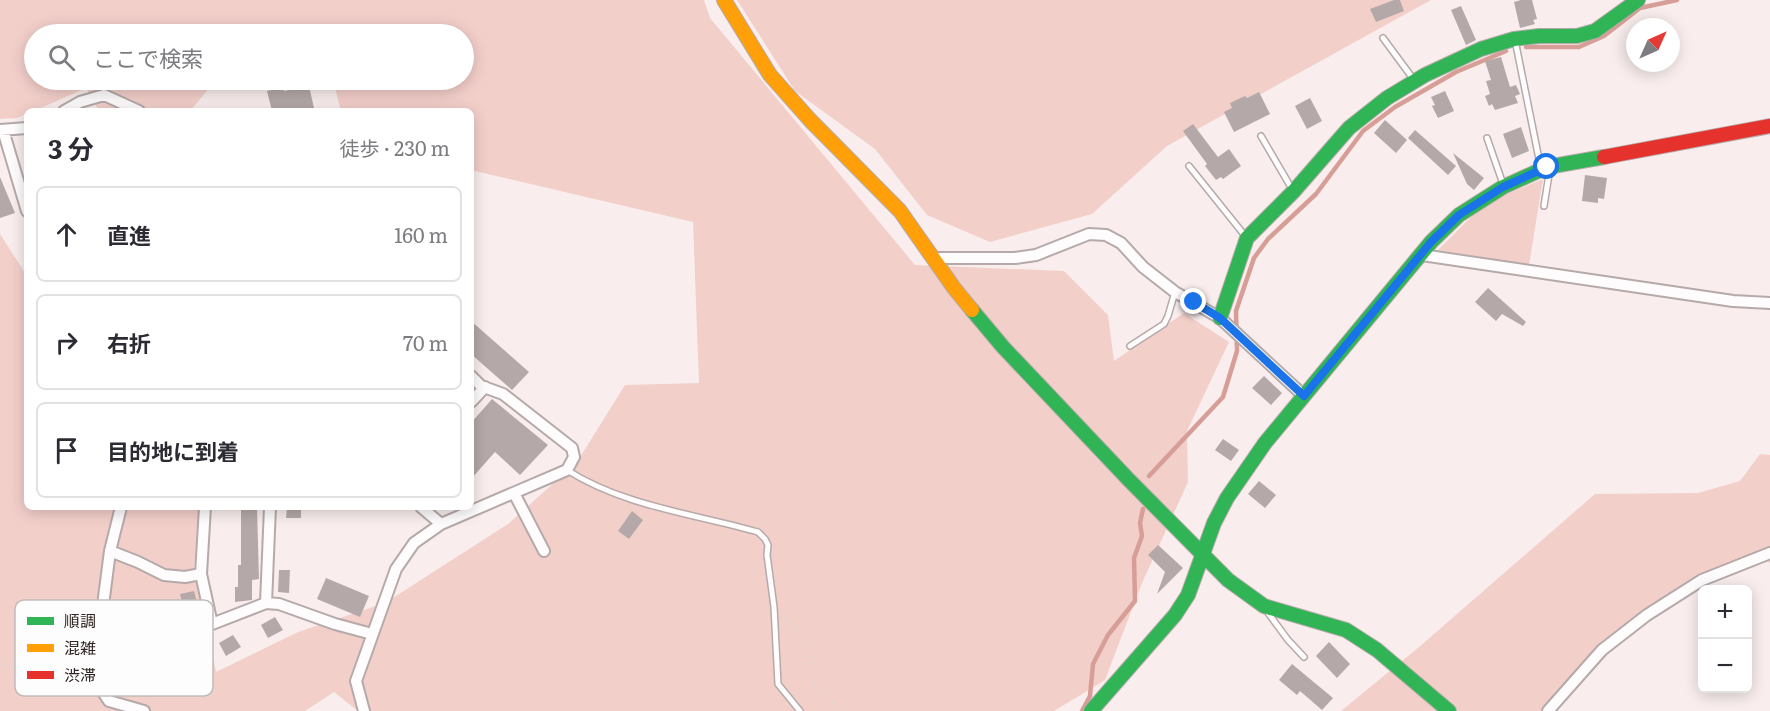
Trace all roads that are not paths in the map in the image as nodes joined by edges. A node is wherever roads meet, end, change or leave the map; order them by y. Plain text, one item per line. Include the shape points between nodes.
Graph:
1 (724, 0) edge
2 (1638, 0) edge
3 (1383, 38) dead end
4 (1514, 39) junction
5 (1415, 81) junction
6 (69, 108) edge
7 (132, 108) edge
8 (1770, 126) edge
9 (24, 128) edge
10 (2, 130) edge
11 (1261, 136) dead end
12 (1487, 138) dead end
13 (1189, 166) dead end
14 (1546, 168) junction
15 (1503, 187) junction
16 (1294, 191) junction
17 (24, 201) edge
18 (1544, 206) dead end
19 (1247, 238) junction
20 (1422, 255) junction
21 (933, 258) junction
22 (1175, 292) junction
23 (1770, 303) edge
24 (1220, 318) junction
25 (1130, 346) dead end
26 (474, 378) edge
27 (485, 387) junction
28 (1304, 396) junction
29 (474, 399) edge
30 (567, 470) junction
31 (514, 493) junction
32 (120, 510) edge
33 (205, 510) edge
34 (270, 510) edge
35 (425, 510) edge
36 (474, 510) edge
37 (474, 510) edge
38 (441, 524) junction
39 (110, 551) junction
40 (544, 551) dead end
41 (1770, 552) edge
42 (1204, 555) junction
43 (201, 574) junction
44 (104, 600) edge
45 (207, 600) edge
46 (266, 603) junction
47 (1264, 606) junction
48 (213, 624) edge
49 (372, 634) junction
50 (1304, 657) dead end
51 (106, 696) edge
52 (362, 710) edge
53 (144, 711) edge
54 (800, 711) edge
55 (1091, 711) edge
56 (1449, 711) edge
57 (1548, 711) edge

1 - 21 street via 770,75 900,211
2 - 4 street via 1595,30 1577,36
3 - 5 lane
4 - 5 street via 1481,49
4 - 14 lane
5 - 16 street via 1349,128
6 - 7 street via 104,95
8 - 14 street
9 - 10 street
10 - 17 street
11 - 16 lane
12 - 15 lane
13 - 19 lane
14 - 15 street
14 - 18 lane
15 - 20 street via 1459,215
16 - 19 street
19 - 24 street
20 - 23 street via 1733,301
20 - 28 street
21 - 22 street via 1015,258 1036,255 1089,234 1106,235 1121,243
21 - 42 street via 1003,348
22 - 24 street
22 - 25 lane via 1164,324
24 - 28 street
26 - 27 street
27 - 29 street
27 - 30 street via 503,394 572,448 574,457
28 - 42 street via 1227,498
30 - 31 street
30 - 54 lane via 638,501 758,532 765,539 778,684
31 - 36 street
31 - 40 street
32 - 39 street
33 - 43 street
34 - 46 street
35 - 38 street
37 - 38 street
38 - 49 street via 414,543 396,569
39 - 43 street via 164,575
39 - 44 street
41 - 57 street via 1702,580 1647,615 1602,650
42 - 47 street via 1228,580
42 - 55 street via 1188,595 1174,615
43 - 45 street
46 - 48 street
46 - 49 street
47 - 50 lane
47 - 56 street via 1346,630 1377,650
49 - 52 street via 356,681
51 - 53 street via 109,701

